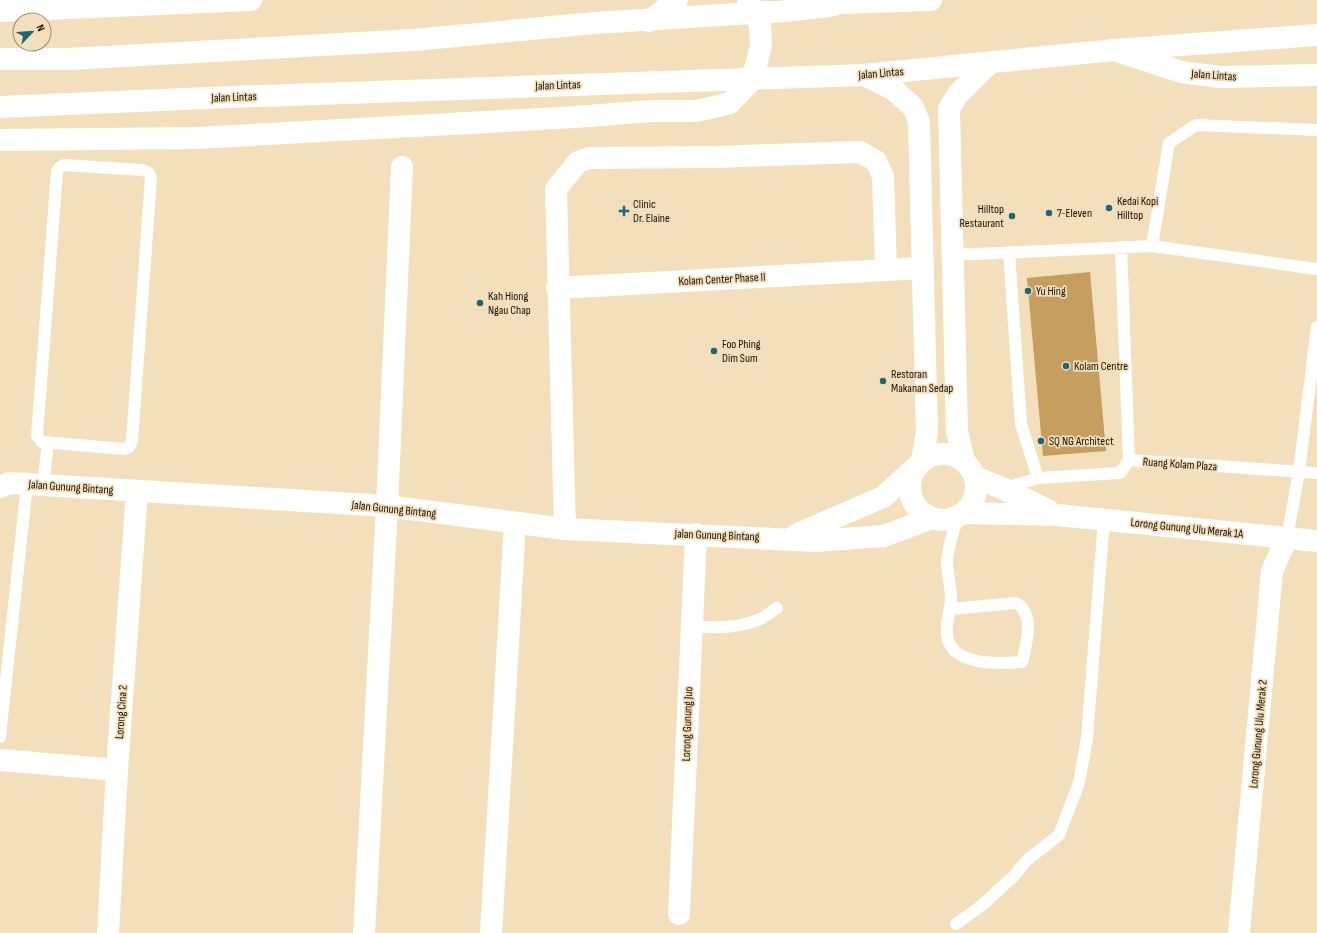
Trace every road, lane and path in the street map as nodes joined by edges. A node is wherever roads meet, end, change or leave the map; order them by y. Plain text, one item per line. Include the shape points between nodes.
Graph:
1 (251, 0) edge
2 (677, 0) edge
3 (748, 0) edge
4 (931, 0) edge
5 (835, 1) edge
6 (0, 11) edge
7 (649, 21) junction
8 (1317, 34) edge
9 (1114, 50) junction
10 (0, 59) edge
11 (990, 63) junction
12 (864, 75) junction
13 (1317, 75) edge
14 (0, 107) edge
15 (1317, 130) edge
16 (0, 140) edge
17 (402, 167) dead end
18 (1152, 246) junction
19 (1121, 247) junction
20 (1008, 252) junction
21 (953, 255) junction
22 (923, 268) junction
23 (1317, 269) edge
24 (886, 270) junction
25 (557, 288) junction
26 (1317, 327) edge
27 (48, 442) junction
28 (1129, 460) junction
29 (919, 464) junction
30 (970, 469) junction
31 (1299, 472) junction
32 (1317, 473) edge
33 (1038, 478) junction
34 (35, 485) junction
35 (0, 487) edge
36 (1004, 489) junction
37 (137, 491) junction
38 (387, 506) junction
39 (960, 515) junction
40 (1058, 515) junction
41 (932, 518) junction
42 (1104, 519) junction
43 (515, 523) junction
44 (565, 529) junction
45 (696, 534) junction
46 (788, 538) junction
47 (1287, 538) junction
48 (1317, 541) edge
49 (777, 608) dead end
50 (951, 609) junction
51 (692, 626) junction
52 (0, 737) edge
53 (0, 760) edge
54 (117, 770) junction
55 (679, 914) dead end
56 (956, 924) dead end
57 (108, 933) edge
58 (364, 933) edge
59 (491, 933) edge
60 (1239, 933) edge

1 - 6 main road
2 - 7 main road
3 - 16 main road via 760,24 761,45 748,84 730,103 697,111 197,138
4 - 5 main road
5 - 7 main road via 830,6 784,11
7 - 10 main road via 595,23 414,40 70,59
8 - 9 main road, Jalan Lintas
9 - 11 main road, Jalan Lintas
9 - 13 main road, Jalan Lintas via 1181,72 1220,77
11 - 12 main road, Jalan Lintas
11 - 21 main road via 958,94 949,109
12 - 14 main road, Jalan Lintas
12 - 22 main road via 894,90 913,107 919,122
15 - 18 lane via 1196,125 1169,143
17 - 38 main road
18 - 19 lane
18 - 23 lane
19 - 20 lane
19 - 28 lane, Ruang Kolam Plaza
20 - 21 lane
20 - 33 lane via 1021,424
21 - 30 main road via 957,431
22 - 24 main road, Kolam Center Phase II
22 - 29 main road via 927,432
24 - 25 main road, Kolam Center Phase II
24 - 25 main road via 883,176 876,161 860,152 589,158 578,162 556,189
25 - 44 main road
26 - 31 lane
27 - 27 lane via 42,442 37,436 57,171 64,165 143,170 149,173 151,178 132,441 129,447 124,449
27 - 34 lane
28 - 31 lane, Ruang Kolam Plaza
28 - 33 lane via 1120,473
29 - 30 main road via 930,456 948,453 956,456
29 - 41 main road via 910,487 912,497 916,506
29 - 46 main road, Jalan Gunung Bintang via 884,497
30 - 36 main road, Lorong Gunung Ulu Merak 1A
30 - 39 main road via 974,497 970,506
31 - 32 lane, Ruang Kolam Plaza
31 - 47 lane
33 - 36 lane
34 - 35 main road, Jalan Gunung Bintang via 10,483
34 - 37 main road, Jalan Gunung Bintang
34 - 52 lane
36 - 40 main road, Lorong Gunung Ulu Merak 1A
37 - 38 main road, Jalan Gunung Bintang
37 - 54 main road, Lorong Cina 2
38 - 43 main road, Jalan Gunung Bintang
38 - 58 main road
39 - 40 main road, Lorong Gunung Ulu Merak 1A
39 - 41 main road via 941,520
39 - 50 lane via 947,562
40 - 42 main road, Lorong Gunung Ulu Merak 1A
41 - 46 main road, Jalan Gunung Bintang via 884,536 821,540
42 - 47 main road, Lorong Gunung Ulu Merak 1A
42 - 56 lane via 1087,738 1079,784 1059,835 1027,860 1014,876 981,906
43 - 44 main road, Jalan Gunung Bintang
43 - 59 main road
44 - 45 main road, Jalan Gunung Bintang
45 - 46 main road, Jalan Gunung Bintang
45 - 51 main road, Lorong Gunung Juo
47 - 48 main road, Lorong Gunung Ulu Merak 1A
47 - 60 main road, Lorong Gunung Ulu Merak 2 via 1272,571
49 - 51 lane via 760,619 745,624
50 - 50 lane via 1016,603 1023,607 1027,617 1027,642 1022,662 986,663 960,654 949,644 946,633
51 - 55 main road, Lorong Gunung Juo
53 - 54 main road
54 - 57 main road, Lorong Cina 2

